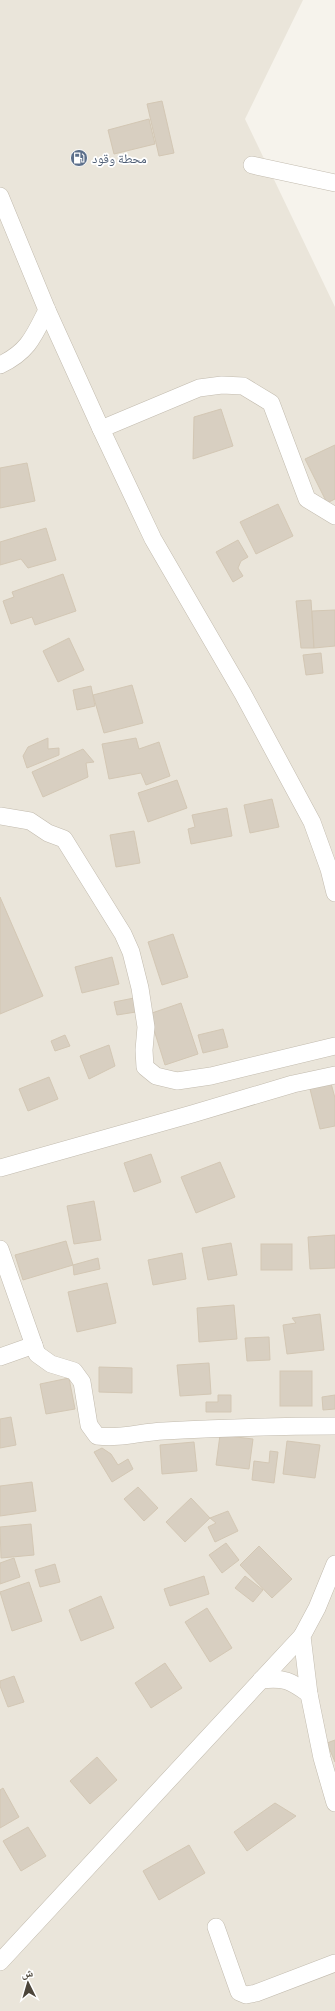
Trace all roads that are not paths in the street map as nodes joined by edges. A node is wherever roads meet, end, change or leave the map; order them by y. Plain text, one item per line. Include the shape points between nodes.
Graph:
1 (252, 165) dead end
2 (335, 183) edge
3 (0, 196) edge
4 (47, 310) junction
5 (0, 365) edge
6 (101, 429) junction
7 (335, 516) edge
8 (0, 816) edge
9 (335, 893) edge
10 (335, 1046) edge
11 (335, 1075) edge
12 (0, 1168) edge
13 (0, 1249) edge
14 (34, 1345) junction
15 (0, 1357) edge
16 (335, 1426) edge
17 (335, 1564) edge
18 (302, 1636) junction
19 (261, 1680) junction
20 (309, 1694) junction
21 (335, 1803) edge
22 (216, 1927) dead end
23 (0, 1962) edge
24 (335, 1963) edge

1 - 2 street
3 - 4 street
4 - 5 street via 30,344 15,358
4 - 6 street
6 - 7 street via 198,388 222,384 243,386 271,403 307,499
6 - 9 street via 153,539 243,694 312,822
8 - 10 street via 30,821 48,834 64,839 123,934 131,952 140,988 146,1027 145,1067 156,1076 177,1081 211,1076
11 - 12 street via 293,1084
13 - 14 street
14 - 15 street
14 - 16 street via 42,1359 74,1371 82,1382 89,1425 97,1436 114,1438 153,1431 256,1426
17 - 18 street
18 - 19 street
18 - 20 street
19 - 20 street via 284,1679 295,1683
19 - 23 street
20 - 21 street via 322,1758
22 - 24 street via 239,1992 246,1995

